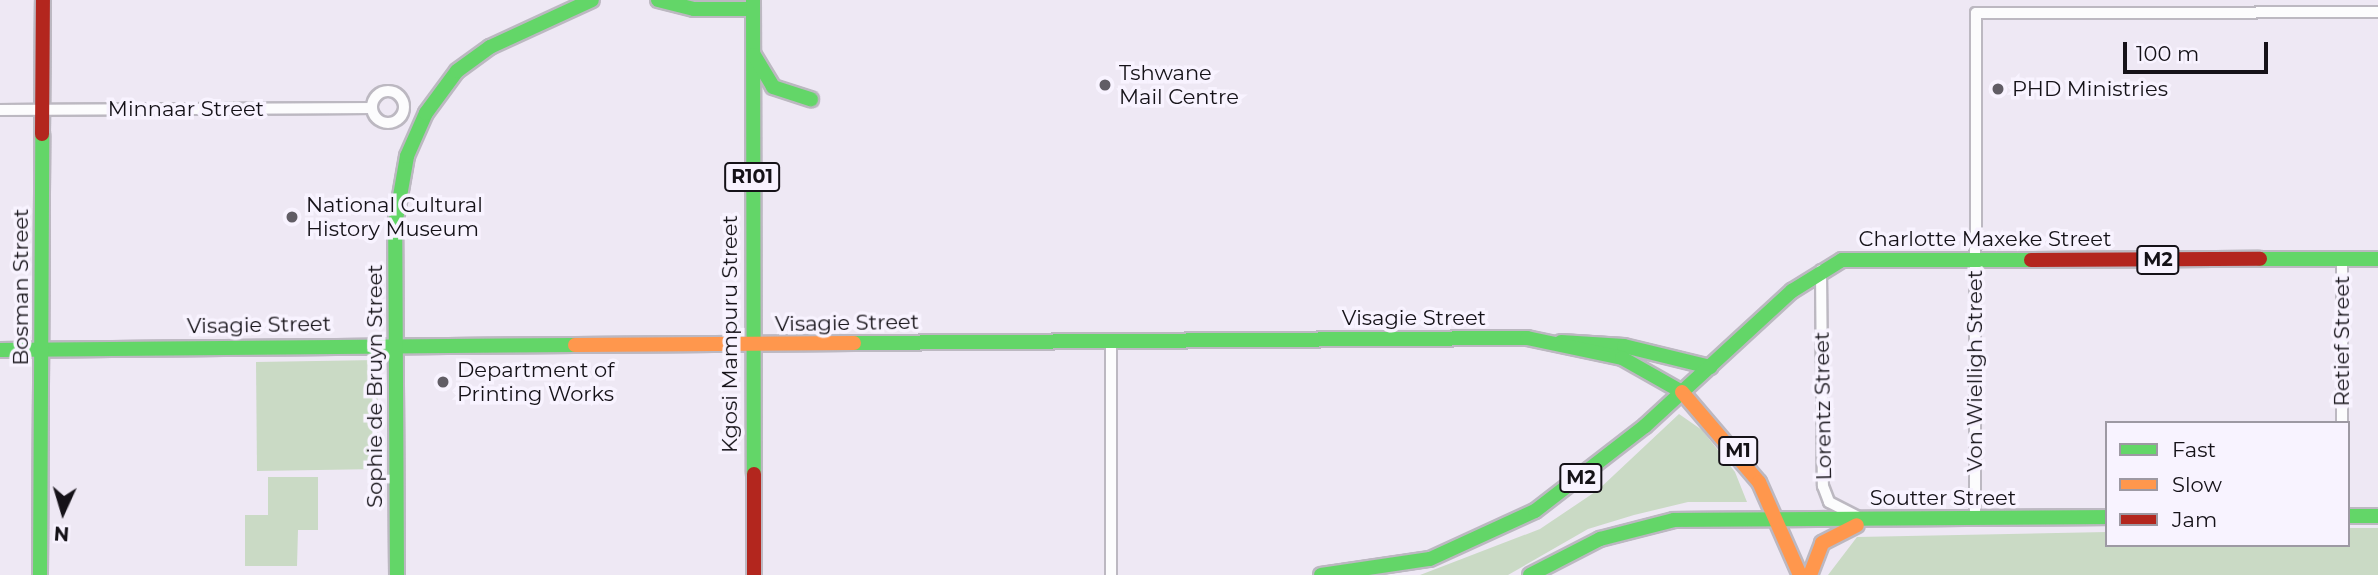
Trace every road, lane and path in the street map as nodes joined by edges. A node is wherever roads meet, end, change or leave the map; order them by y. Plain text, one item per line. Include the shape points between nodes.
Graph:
1 (43, 0) edge
2 (592, 0) edge
3 (658, 0) edge
4 (580, 4) edge
5 (753, 4) edge
6 (2378, 12) edge
7 (753, 54) junction
8 (811, 99) dead end
9 (372, 108) dead end
10 (0, 110) edge
11 (44, 110) junction
12 (2342, 259) junction
13 (2378, 259) edge
14 (1975, 261) junction
15 (1821, 270) junction
16 (1111, 341) junction
17 (1561, 342) junction
18 (395, 344) junction
19 (750, 345) junction
20 (0, 350) edge
21 (42, 350) junction
22 (1710, 367) junction
23 (1682, 392) junction
24 (2342, 421) edge
25 (2350, 516) edge
26 (2378, 516) edge
27 (2105, 517) edge
28 (1975, 518) junction
29 (1863, 519) junction
30 (1900, 519) junction
31 (1779, 520) junction
32 (1570, 551) junction
33 (40, 575) edge
34 (397, 575) edge
35 (754, 575) edge
36 (1111, 575) edge
37 (1321, 575) edge
38 (1530, 575) edge
39 (1540, 575) edge
40 (1800, 575) edge
41 (1810, 575) edge

1 - 11 main road, Bosman Street
2 - 4 main road, Sophie de Bruyn Street
3 - 5 main road via 695,9
4 - 18 main road, Sophie de Bruyn Street via 476,57 426,113 396,203
5 - 7 main road, Kgosi Mampuru Street / R101
6 - 14 street, Von Wielligh Street via 1976,13
7 - 8 main road via 773,87
7 - 19 main road, Kgosi Mampuru Street / R101
9 - 11 street, Minnaar Street
10 - 11 street, Minnaar Street
11 - 21 main road, Bosman Street
12 - 13 main road, Charlotte Maxeke Street / M2
12 - 14 main road, Charlotte Maxeke Street / M2
12 - 24 street, Retief Street
14 - 15 main road, Charlotte Maxeke Street / M2 via 1850,259
14 - 28 street, Von Wielligh Street
15 - 22 main road, Charlotte Maxeke Street / M2
15 - 29 street, Lorentz Street via 1823,486 1829,502
16 - 17 main road, Visagie Street
16 - 19 main road, Visagie Street
16 - 36 street
17 - 22 main road via 1624,346
17 - 23 main road, Visagie Street via 1622,358
18 - 19 main road, Visagie Street
18 - 21 main road, Visagie Street
18 - 34 main road, Sophie de Bruyn Street
19 - 35 main road, Kgosi Mampuru Street / R101
20 - 21 main road, Visagie Street
21 - 33 main road, Bosman Street
22 - 23 main road, Charlotte Maxeke Street / M2
23 - 31 main road, M1 via 1740,453
23 - 37 main road, M2 via 1579,480 1499,532 1430,559
25 - 26 main road
27 - 28 main road, Soutter Street
28 - 30 main road, Soutter Street
29 - 30 main road, Soutter Street
29 - 31 main road, Soutter Street
30 - 41 main road via 1831,534 1815,554
31 - 32 main road, Soutter Street via 1652,522
31 - 40 main road, M1
32 - 38 main road
32 - 39 main road

